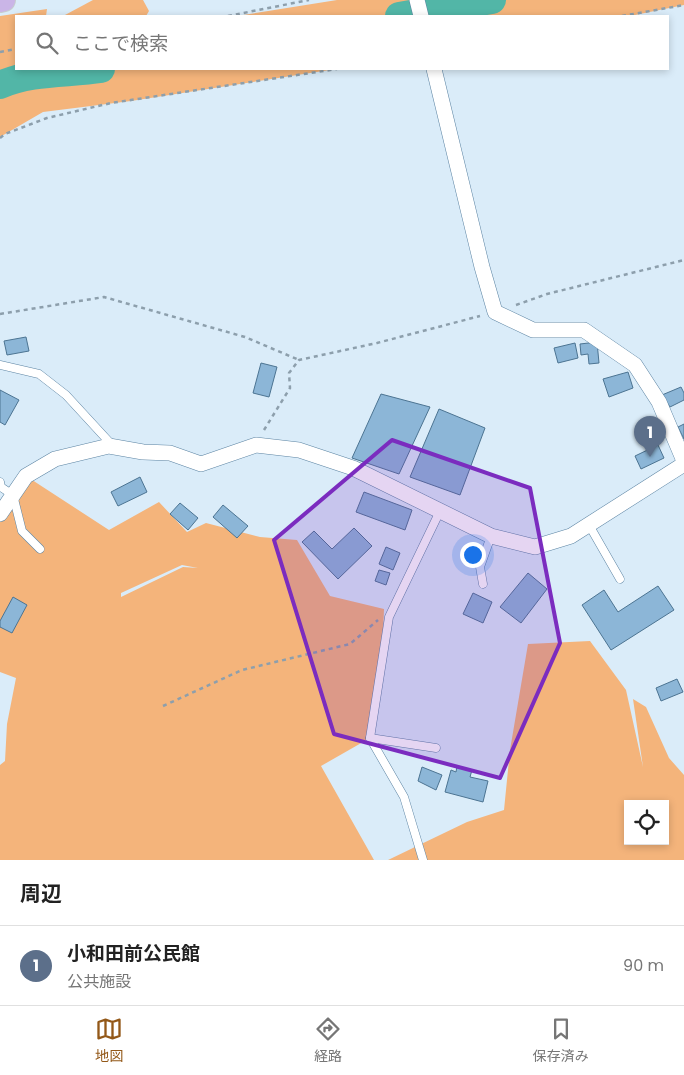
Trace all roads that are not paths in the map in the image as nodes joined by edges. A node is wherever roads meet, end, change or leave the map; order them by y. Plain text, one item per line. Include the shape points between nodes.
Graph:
1 (4, 0) edge
2 (417, 0) edge
3 (0, 1) edge
4 (421, 15) edge
5 (434, 70) edge
6 (0, 365) edge
7 (115, 448) junction
8 (684, 462) edge
9 (0, 482) edge
10 (13, 495) junction
11 (440, 511) junction
12 (0, 514) edge
13 (589, 525) junction
14 (491, 536) junction
15 (40, 549) dead end
16 (620, 579) dead end
17 (483, 584) dead end
18 (370, 738) junction
19 (436, 748) dead end
20 (423, 860) edge

1 - 3 main road
2 - 4 street
5 - 8 street via 495,312 532,330 584,330 635,365 659,402
6 - 7 lane via 39,374 66,395
7 - 10 street via 108,446 55,459 26,476
7 - 11 street via 170,453 201,464 256,445 299,450 352,468
8 - 13 street
9 - 10 lane via 1,487
10 - 12 street
10 - 15 lane via 22,530
11 - 14 street
11 - 18 lane via 390,617
13 - 14 street via 571,536 534,547
13 - 16 lane
14 - 17 lane via 480,568
18 - 19 lane
18 - 20 lane via 404,797

